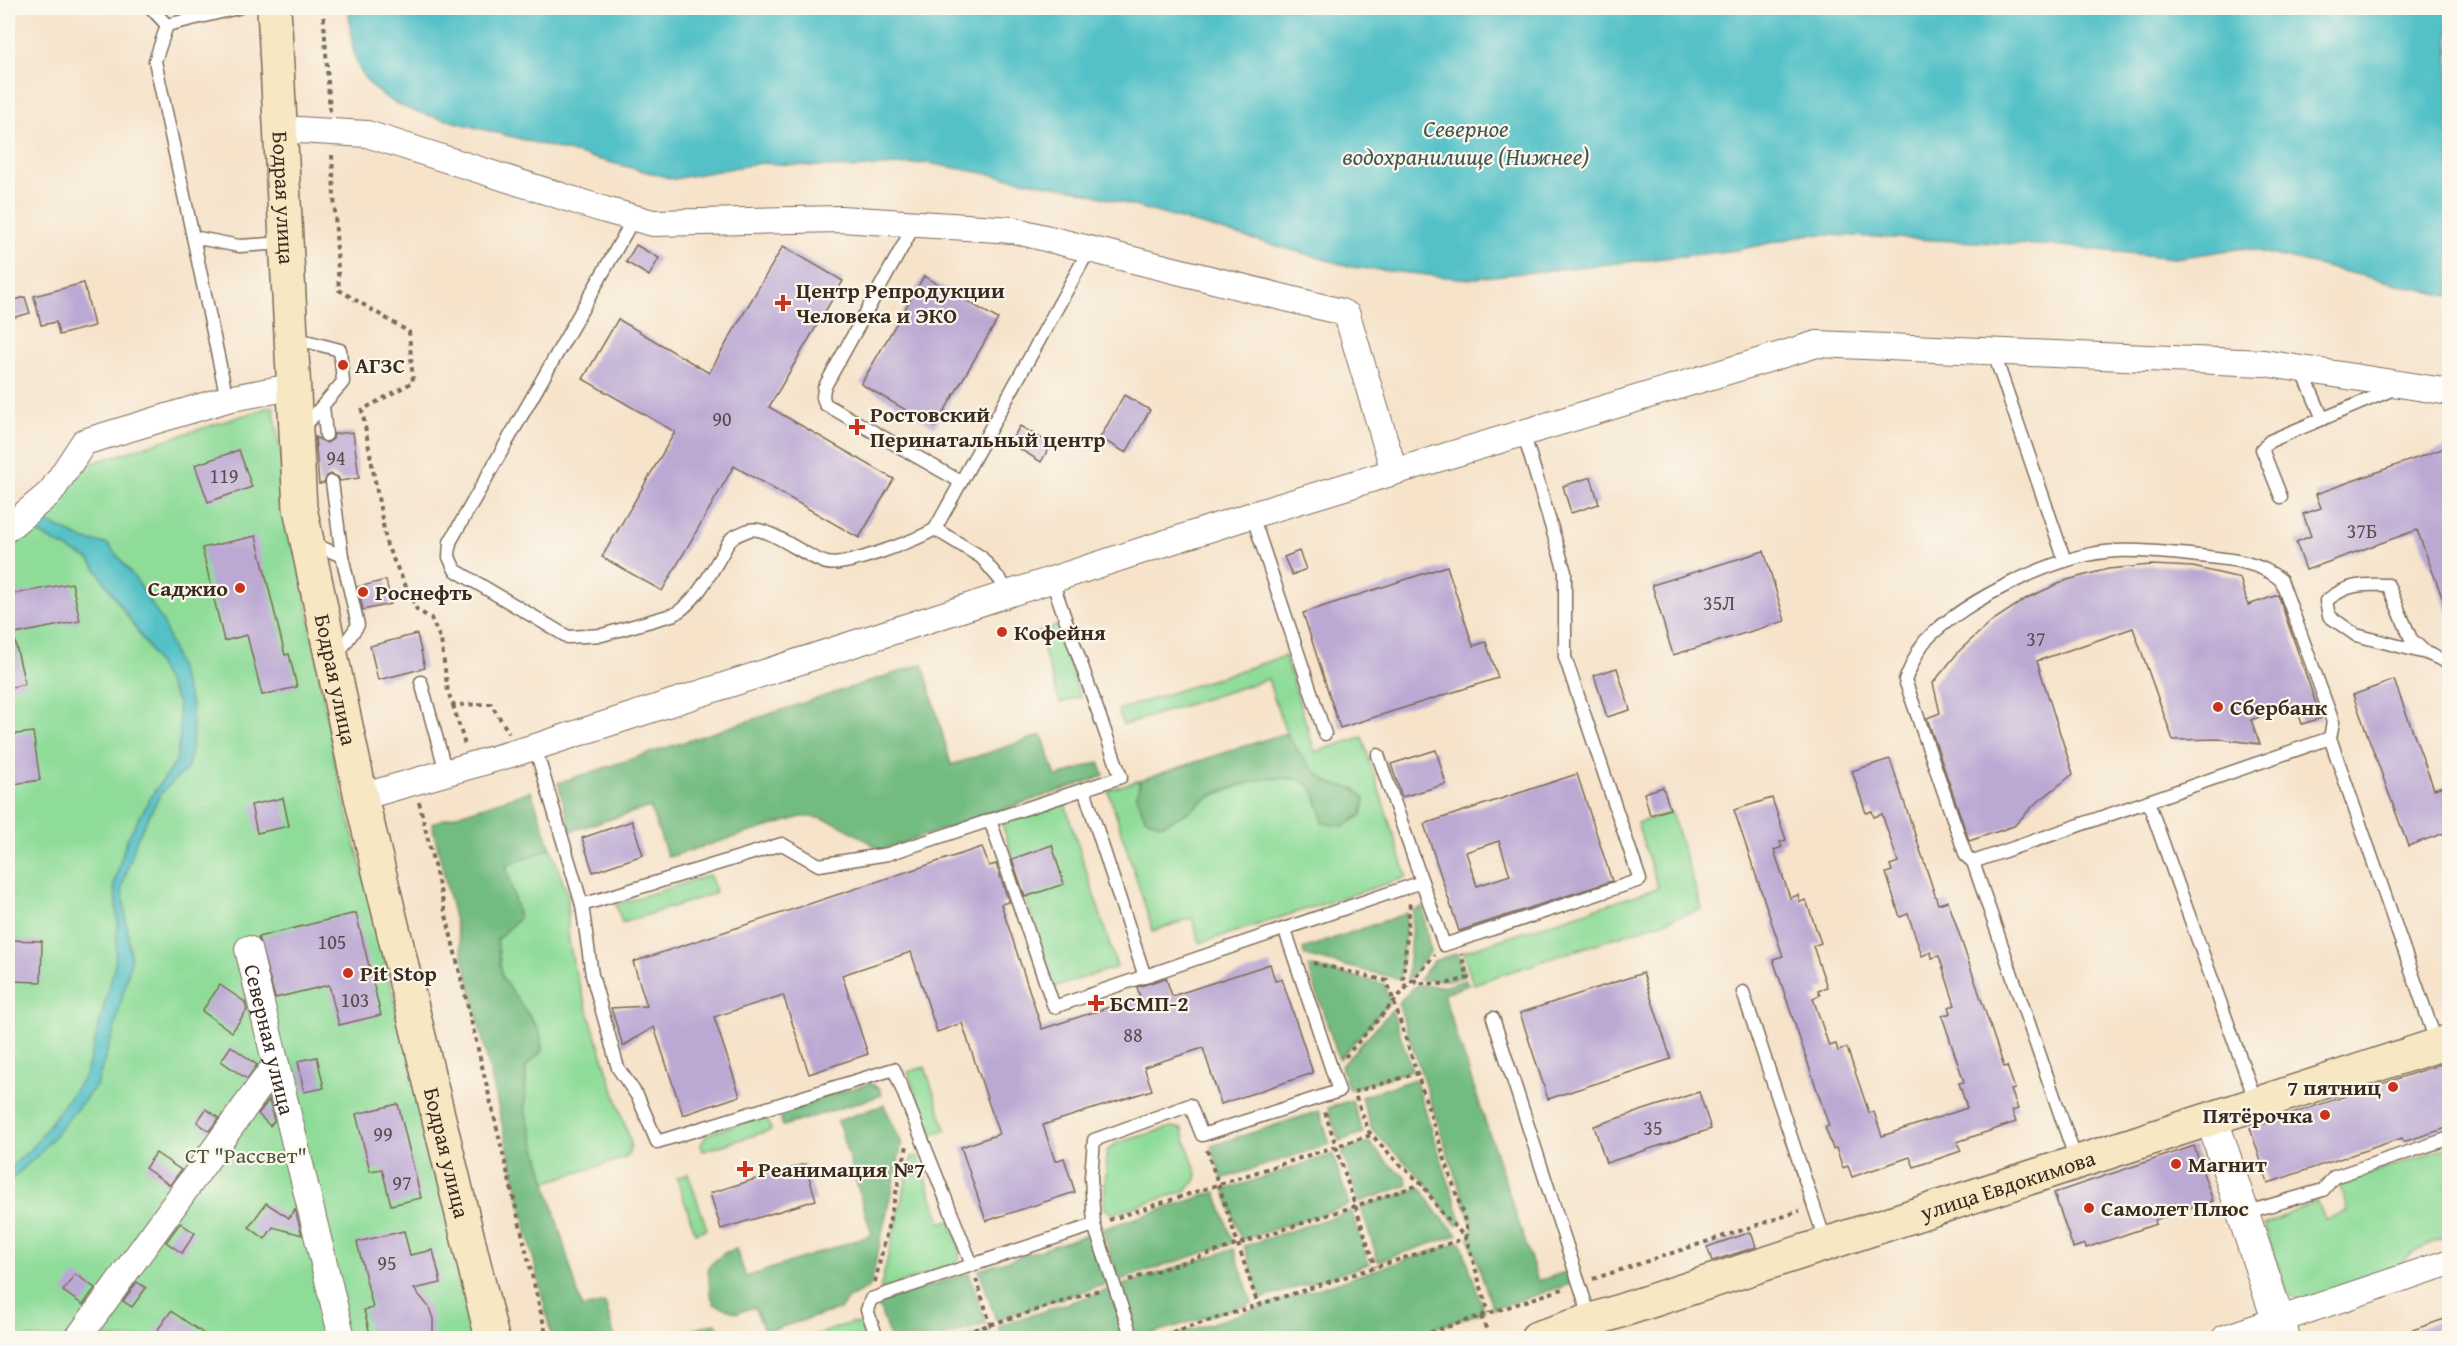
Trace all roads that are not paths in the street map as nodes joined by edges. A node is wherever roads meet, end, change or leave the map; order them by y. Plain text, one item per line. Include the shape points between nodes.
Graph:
1 (151, 8) edge
2 (238, 8) edge
3 (274, 8) edge
4 (167, 25) junction
5 (280, 129) junction
6 (634, 218) junction
7 (916, 223) junction
8 (193, 237) junction
9 (285, 243) junction
10 (1089, 249) junction
11 (290, 337) junction
12 (1993, 351) junction
13 (2301, 368) junction
14 (2406, 385) junction
15 (292, 387) junction
16 (2450, 392) edge
17 (227, 399) junction
18 (323, 406) junction
19 (2323, 419) junction
20 (1523, 432) junction
21 (311, 436) junction
22 (1394, 471) junction
23 (332, 482) dead end
24 (961, 482) junction
25 (2280, 497) dead end
26 (1252, 515) junction
27 (8, 528) edge
28 (935, 529) junction
29 (308, 542) junction
30 (342, 556) junction
31 (2065, 561) junction
32 (1052, 581) junction
33 (1012, 593) junction
34 (2426, 653) junction
35 (333, 661) junction
36 (2450, 663) edge
37 (421, 682) dead end
38 (1325, 734) dead end
39 (2330, 738) junction
40 (527, 749) junction
41 (1378, 755) dead end
42 (446, 772) junction
43 (1084, 789) junction
44 (361, 797) junction
45 (2148, 801) junction
46 (990, 820) junction
47 (1973, 862) junction
48 (1417, 884) junction
49 (582, 905) junction
50 (1285, 930) junction
51 (248, 949) dead end
52 (1145, 976) junction
53 (1743, 992) dead end
54 (1493, 1018) dead end
55 (2443, 1043) edge
56 (276, 1064) junction
57 (2256, 1104) junction
58 (2212, 1119) junction
59 (2450, 1138) edge
60 (2076, 1162) junction
61 (2243, 1214) junction
62 (1094, 1225) junction
63 (1826, 1244) junction
64 (2450, 1262) edge
65 (972, 1266) junction
66 (2281, 1329) edge
67 (1566, 1332) edge
68 (78, 1338) edge
69 (342, 1338) edge
70 (492, 1338) edge
71 (877, 1338) edge
72 (1132, 1338) edge
73 (2225, 1338) edge

1 - 4 lane
2 - 4 lane
3 - 5 main road, Бодрая улица
4 - 8 lane via 155,61
5 - 6 street via 367,134
5 - 9 main road, Бодрая улица
6 - 7 street via 653,223 841,219
6 - 28 lane via 450,542 449,557 455,570 568,637 602,635 675,614 685,607 696,597 733,538 749,530 760,529 830,564 922,538
7 - 10 street via 1013,230
7 - 24 lane via 824,388 823,397 825,404
8 - 9 lane via 239,246
8 - 17 lane
9 - 11 main road, Бодрая улица
10 - 22 street via 1347,315
10 - 24 lane
11 - 15 main road, Бодрая улица
11 - 18 lane via 340,350 343,382
12 - 13 street
12 - 20 street via 1817,344
12 - 31 lane
13 - 14 street
13 - 19 lane
14 - 16 street
14 - 19 lane
15 - 17 street
15 - 21 main road, Бодрая улица
17 - 27 street via 84,442 51,492
18 - 21 lane
18 - 21 lane
19 - 25 lane via 2270,441 2262,449
20 - 22 street
20 - 48 lane via 1565,572 1564,657 1640,880 1444,945
21 - 29 main road, Бодрая улица via 300,508
22 - 26 street
23 - 30 lane
24 - 28 lane
26 - 32 street
26 - 38 lane
28 - 33 lane via 981,557
29 - 30 lane
29 - 35 main road, Бодрая улица
30 - 35 lane via 358,625
31 - 39 lane via 2116,551 2168,552 2231,560 2269,570 2281,580 2333,722
31 - 47 lane via 1977,599 1924,641 1905,680 1966,856
32 - 33 street
32 - 43 lane via 1121,777
33 - 40 street
34 - 34 lane via 2412,639 2388,585 2365,584 2340,590 2325,602 2329,616 2356,635
34 - 36 lane
35 - 44 main road, Бодрая улица
37 - 42 lane
39 - 45 lane
39 - 55 lane
40 - 42 street
40 - 49 lane
41 - 48 lane
42 - 44 street
43 - 46 lane
43 - 52 lane
44 - 70 main road, Бодрая улица
45 - 47 lane
45 - 57 lane
46 - 49 lane via 888,854 819,865 782,844
46 - 52 lane via 1054,1007
47 - 60 lane
48 - 50 lane
49 - 65 lane via 592,975 618,1068 638,1096 657,1142 894,1069
50 - 52 lane
50 - 62 lane via 1340,1090 1202,1135 1190,1105 1094,1140
51 - 56 street, Северная улица
53 - 63 lane
54 - 67 lane via 1579,1283
55 - 57 main road, улица Евдокимова
56 - 68 street
56 - 69 street, Северная улица
57 - 58 main road, улица Евдокимова
58 - 60 main road, улица Евдокимова
58 - 61 street
59 - 61 lane via 2334,1177 2323,1190
60 - 63 main road, улица Евдокимова
61 - 66 street
62 - 65 lane
62 - 72 lane
63 - 67 main road, улица Евдокимова
64 - 66 street
65 - 71 lane via 871,1299 867,1310
66 - 73 street

